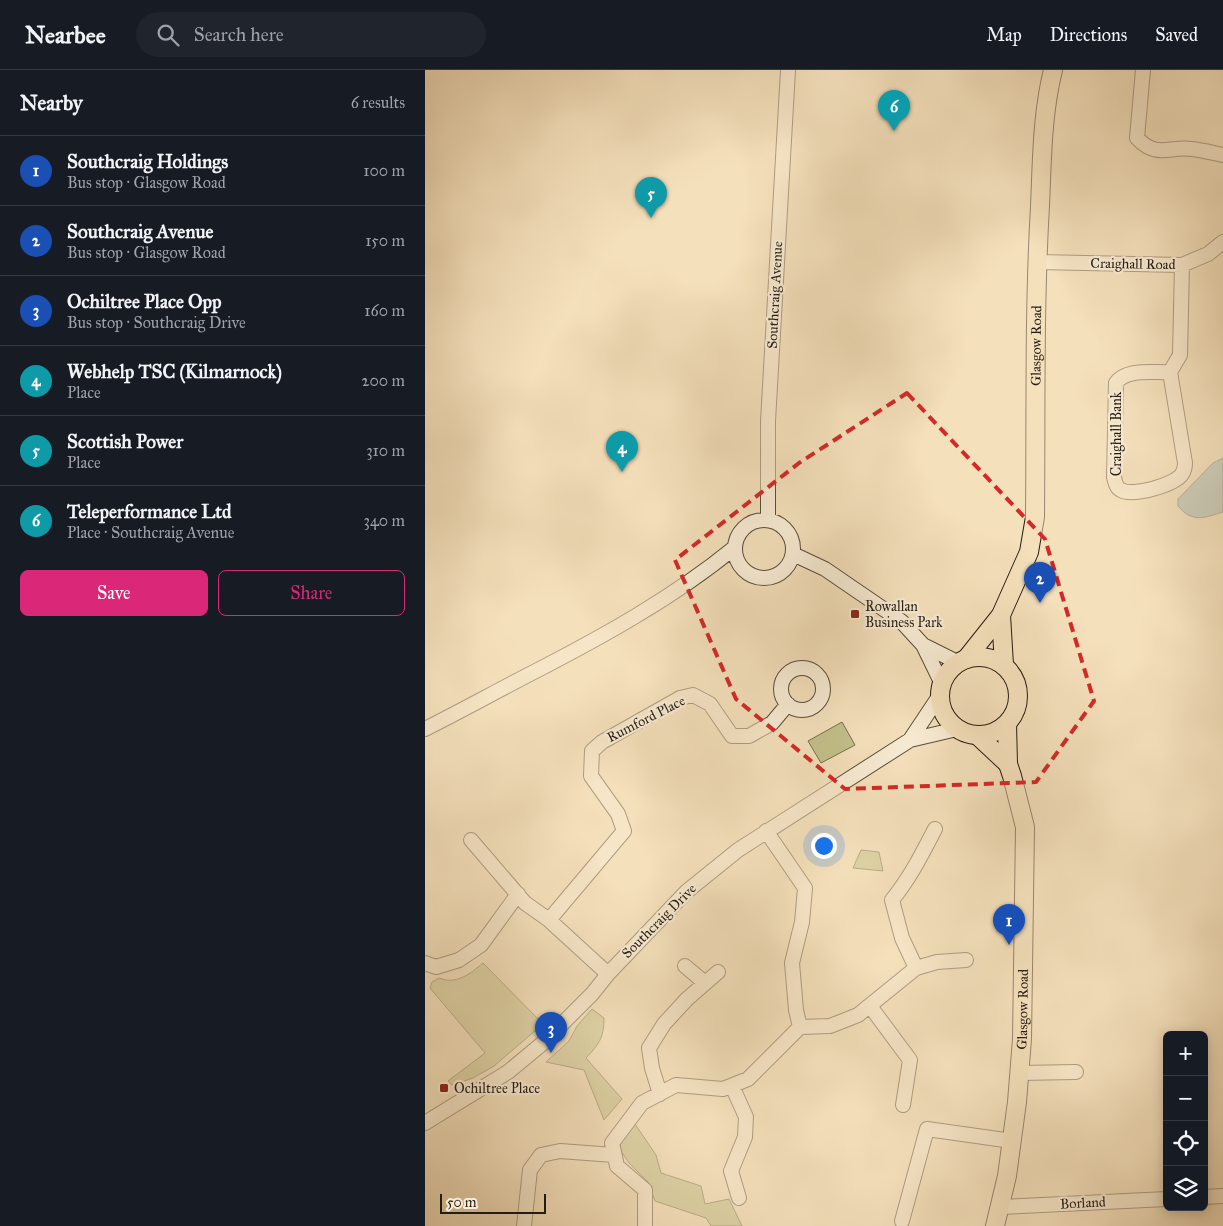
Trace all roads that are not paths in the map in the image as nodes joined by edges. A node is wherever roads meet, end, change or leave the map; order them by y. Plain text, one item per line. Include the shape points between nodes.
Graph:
1 (788, 70) edge
2 (1053, 70) edge
3 (1143, 70) edge
4 (1223, 155) edge
5 (1223, 242) edge
6 (1037, 262) junction
7 (1182, 265) junction
8 (1171, 372) junction
9 (769, 520) junction
10 (735, 548) junction
11 (793, 554) junction
12 (1001, 615) junction
13 (923, 645) junction
14 (963, 661) junction
15 (1004, 665) junction
16 (941, 689) junction
17 (788, 704) dead end
18 (1007, 724) junction
19 (425, 729) edge
20 (957, 729) junction
21 (978, 736) junction
22 (910, 740) junction
23 (1007, 764) junction
24 (935, 829) dead end
25 (765, 831) junction
26 (471, 840) dead end
27 (519, 894) junction
28 (549, 920) junction
29 (966, 960) dead end
30 (685, 966) dead end
31 (427, 968) edge
32 (916, 968) junction
33 (717, 972) dead end
34 (607, 974) junction
35 (705, 983) junction
36 (870, 1006) junction
37 (800, 1027) junction
38 (1020, 1072) junction
39 (1076, 1072) dead end
40 (732, 1086) junction
41 (660, 1094) junction
42 (903, 1105) dead end
43 (425, 1123) edge
44 (1012, 1141) junction
45 (614, 1155) junction
46 (1223, 1196) edge
47 (1208, 1197) edge
48 (739, 1198) dead end
49 (1163, 1199) edge
50 (1000, 1207) junction
51 (902, 1221) dead end
52 (524, 1226) edge
53 (645, 1226) edge
54 (995, 1226) edge

1 - 9 street, Southcraig Avenue via 768,421
2 - 6 main road, Glasgow Road via 1044,132
3 - 4 street via 1137,138 1154,151 1191,149
5 - 7 street, Craighall Road via 1208,254
6 - 7 street, Craighall Road
6 - 12 main road, Glasgow Road via 1035,517 1029,552
7 - 8 street via 1180,355
8 - 8 street, Craighall Bank via 1185,463 1183,474 1175,482 1137,493 1121,491 1114,476 1116,383 1131,373
9 - 10 street via 758,520 745,526 736,538
9 - 11 street via 786,529
10 - 11 street via 739,565 759,578 779,574
10 - 19 street via 710,568 615,629
11 - 13 street via 825,569 901,621
12 - 14 main road, Glasgow Road
12 - 15 main road, Glasgow Road
13 - 14 street
13 - 16 street
14 - 15 main road via 978,657
14 - 16 main road via 951,669
15 - 18 main road via 1015,679 1019,694 1016,710
16 - 20 main road via 942,710
16 - 22 street, Southcraig Drive
17 - 28 street, Rumford Place via 772,723 749,736 732,736 710,704 693,695 679,698 592,751 591,776 618,814 624,831
18 - 21 main road via 995,732
18 - 23 main road, Glasgow Road
20 - 21 main road
20 - 22 street, Southcraig Drive
21 - 23 main road, Glasgow Road
22 - 25 street, Southcraig Drive
23 - 38 main road, Glasgow Road via 1025,827
24 - 32 street via 919,862 892,900 902,938
25 - 34 street, Southcraig Drive via 685,892
25 - 37 street via 805,888 792,963
26 - 27 street
27 - 28 street via 525,903
27 - 31 street via 481,945 459,960
28 - 34 street
29 - 32 street via 937,962
30 - 35 street
32 - 36 street
33 - 35 street
34 - 43 street, Southcraig Drive via 550,1036 508,1072
35 - 41 street via 664,1024 649,1048
36 - 37 street via 858,1015 830,1026
36 - 42 street via 910,1060
37 - 40 street via 748,1079
38 - 39 street
38 - 44 main road, Glasgow Road
40 - 41 street via 723,1089 676,1085
40 - 48 street via 746,1117 745,1137 731,1171
41 - 45 street via 642,1103 612,1143
44 - 50 main road, Glasgow Road
44 - 51 street via 927,1129
45 - 52 street via 560,1151 541,1155 530,1170
45 - 53 street via 617,1166 645,1190
46 - 47 street
49 - 50 street, Borland
50 - 54 main road, Glasgow Road

